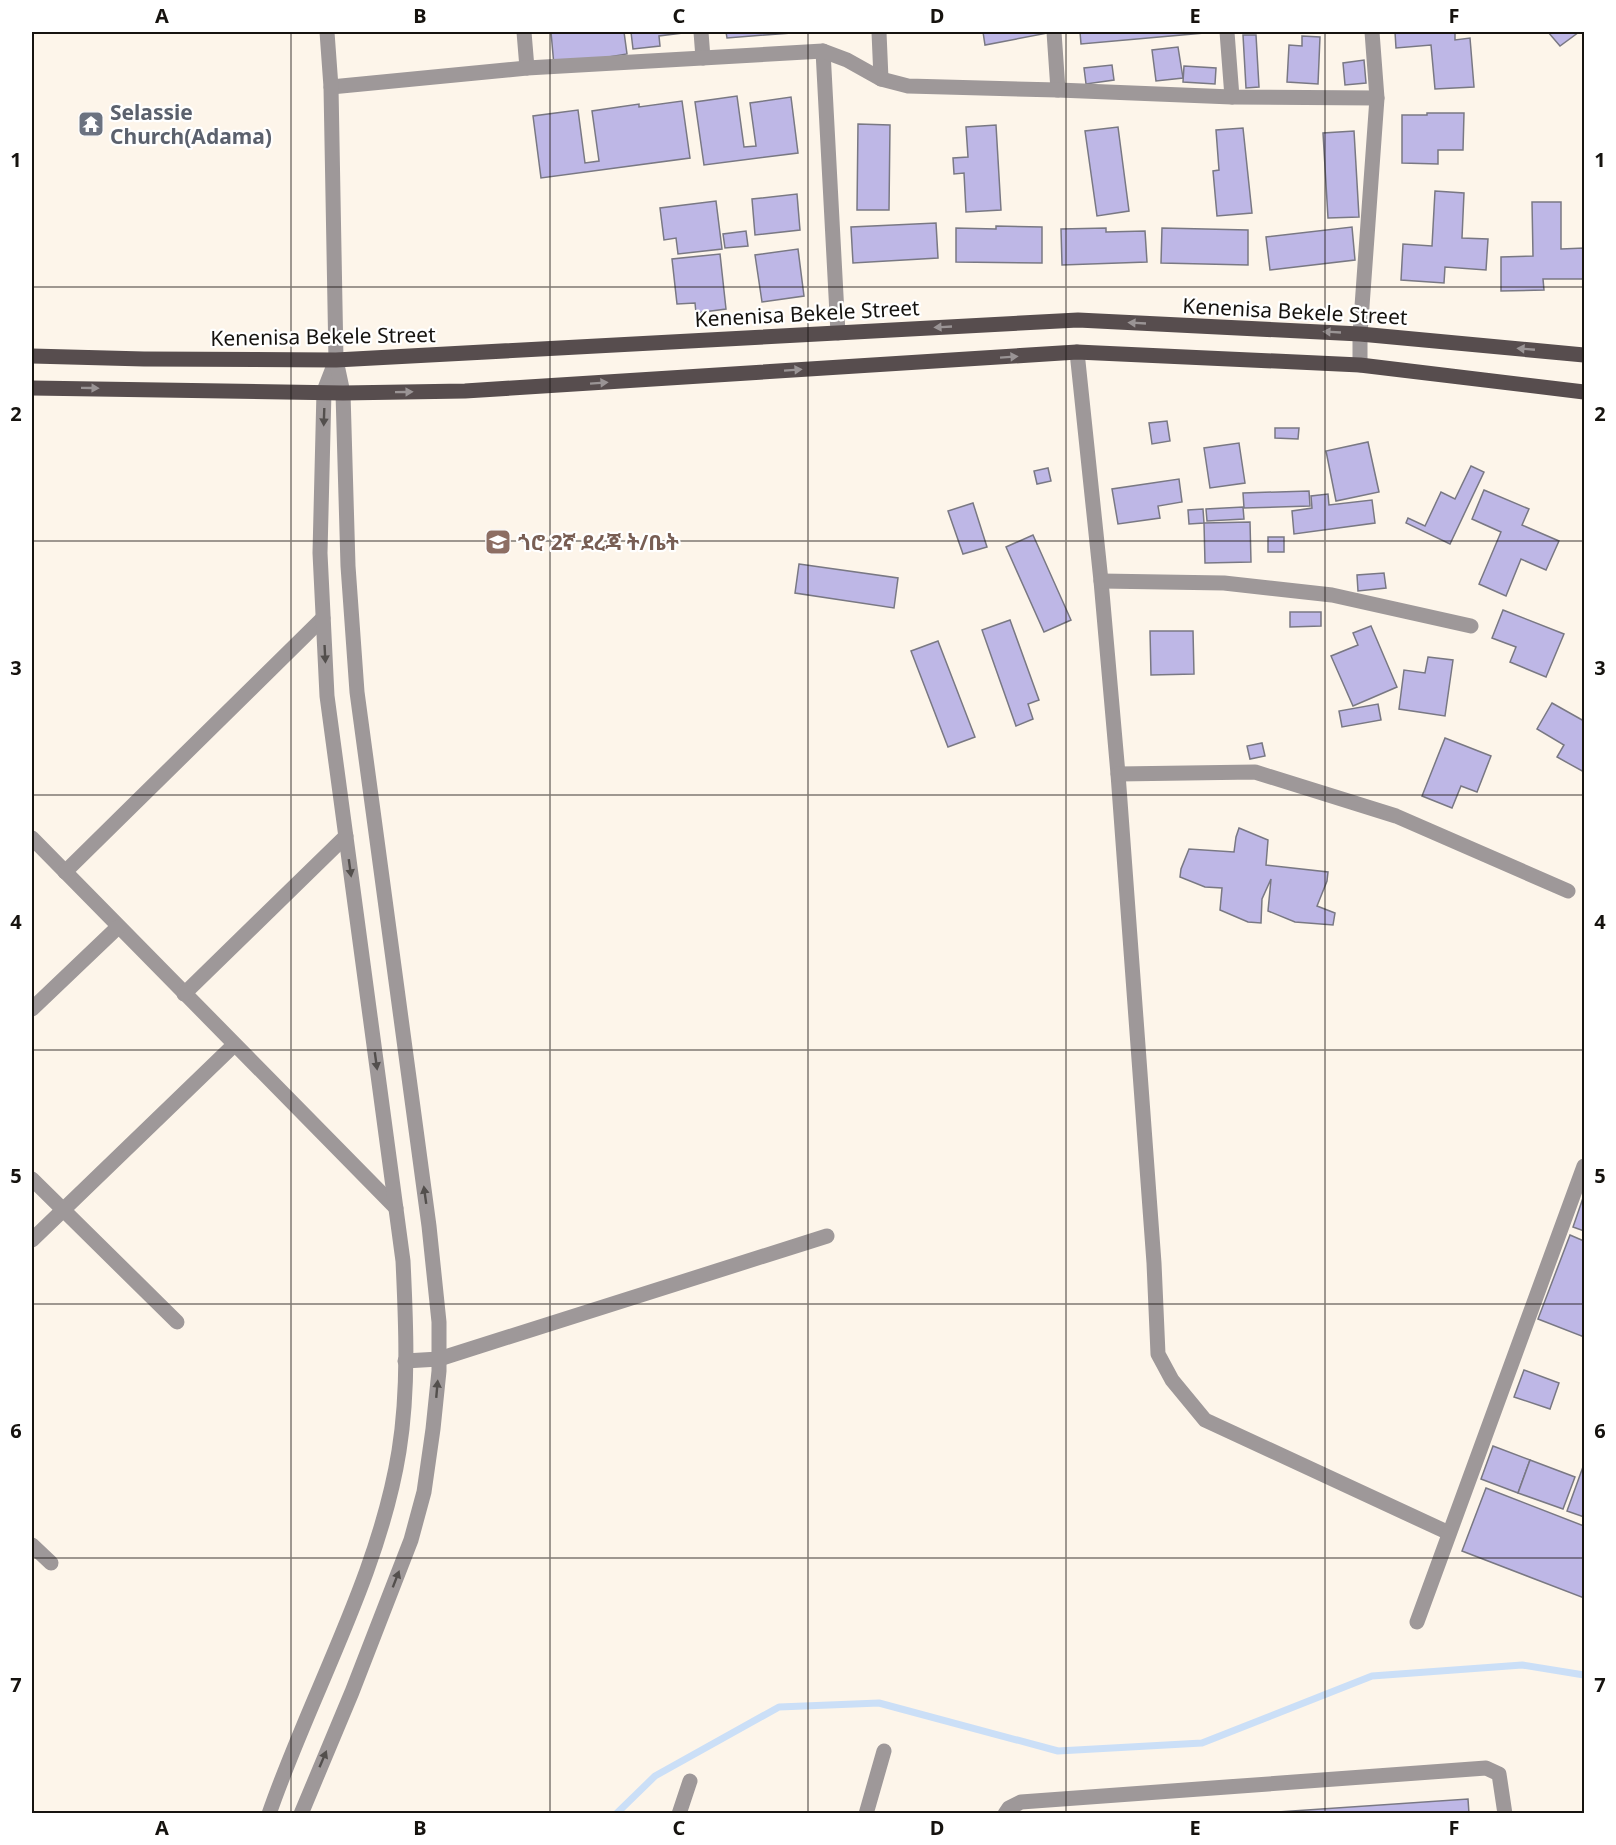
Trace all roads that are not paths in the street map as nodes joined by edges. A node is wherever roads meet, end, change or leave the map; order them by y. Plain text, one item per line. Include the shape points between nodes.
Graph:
1 (327, 32) edge
2 (524, 32) edge
3 (701, 32) edge
4 (879, 32) edge
5 (1054, 32) edge
6 (1227, 32) edge
7 (1372, 32) edge
8 (823, 51) junction
9 (703, 58) junction
10 (526, 68) junction
11 (880, 79) junction
12 (331, 87) junction
13 (1058, 90) junction
14 (1232, 97) junction
15 (1377, 98) junction
16 (838, 333) junction
17 (1360, 334) junction
18 (1077, 352) junction
19 (1584, 355) edge
20 (32, 356) edge
21 (336, 360) junction
22 (1360, 365) junction
23 (32, 388) edge
24 (324, 391) junction
25 (1584, 392) edge
26 (342, 393) junction
27 (1101, 581) junction
28 (323, 618) junction
29 (1471, 626) dead end
30 (1118, 774) junction
31 (346, 837) junction
32 (32, 838) edge
33 (65, 872) junction
34 (1568, 891) dead end
35 (118, 927) junction
36 (184, 994) junction
37 (32, 1009) edge
38 (234, 1045) junction
39 (1584, 1166) edge
40 (32, 1179) edge
41 (396, 1208) junction
42 (63, 1210) junction
43 (827, 1236) dead end
44 (32, 1240) edge
45 (177, 1322) dead end
46 (439, 1359) junction
47 (405, 1361) junction
48 (1449, 1533) junction
49 (32, 1545) edge
50 (51, 1563) dead end
51 (1417, 1622) dead end
52 (884, 1751) dead end
53 (690, 1781) dead end
54 (269, 1814) edge
55 (301, 1814) edge
56 (679, 1814) edge
57 (866, 1814) edge
58 (1005, 1814) edge
59 (1505, 1814) edge

1 - 12 street
2 - 10 street
3 - 9 street
4 - 11 street
5 - 13 street
6 - 14 street
7 - 15 street
8 - 9 street
8 - 11 street
8 - 16 street
9 - 10 street
10 - 12 street
11 - 13 street via 908,86
12 - 21 street
13 - 14 street
14 - 15 street
15 - 17 street
17 -> 16 main road, Kenenisa Bekele Street via 1078,320
16 - 21 main road, Kenenisa Bekele Street
19 -> 17 main road, Kenenisa Bekele Street
17 - 22 street
18 - 22 main road
26 -> 18 main road via 465,391
18 - 27 street
20 - 21 main road, Kenenisa Bekele Street
21 - 24 street
21 - 26 street
22 - 25 main road
23 -> 24 main road
24 - 26 main road
24 -> 28 street via 320,553
46 -> 26 street via 429,1226 357,692
27 - 29 street via 1224,583 1332,595
27 - 30 street
28 -> 31 street via 327,696
28 - 33 street
30 - 34 street via 1255,772 1396,816
30 - 48 street via 1158,1354 1205,1420
31 - 36 street
31 -> 41 street
32 - 33 street
33 - 35 street
35 - 36 street
35 - 37 street
36 - 38 street
38 - 41 street
38 - 42 street
39 - 48 street
40 - 42 street
41 - 47 street via 403,1261
42 - 44 street
42 - 45 street
43 - 46 street
46 - 47 street
55 -> 46 street via 411,1540 424,1492
47 - 54 street via 399,1451 382,1525
48 - 51 street
49 - 50 street
52 - 57 street
53 - 56 street
58 - 59 street via 1021,1802 1486,1768 1499,1774

